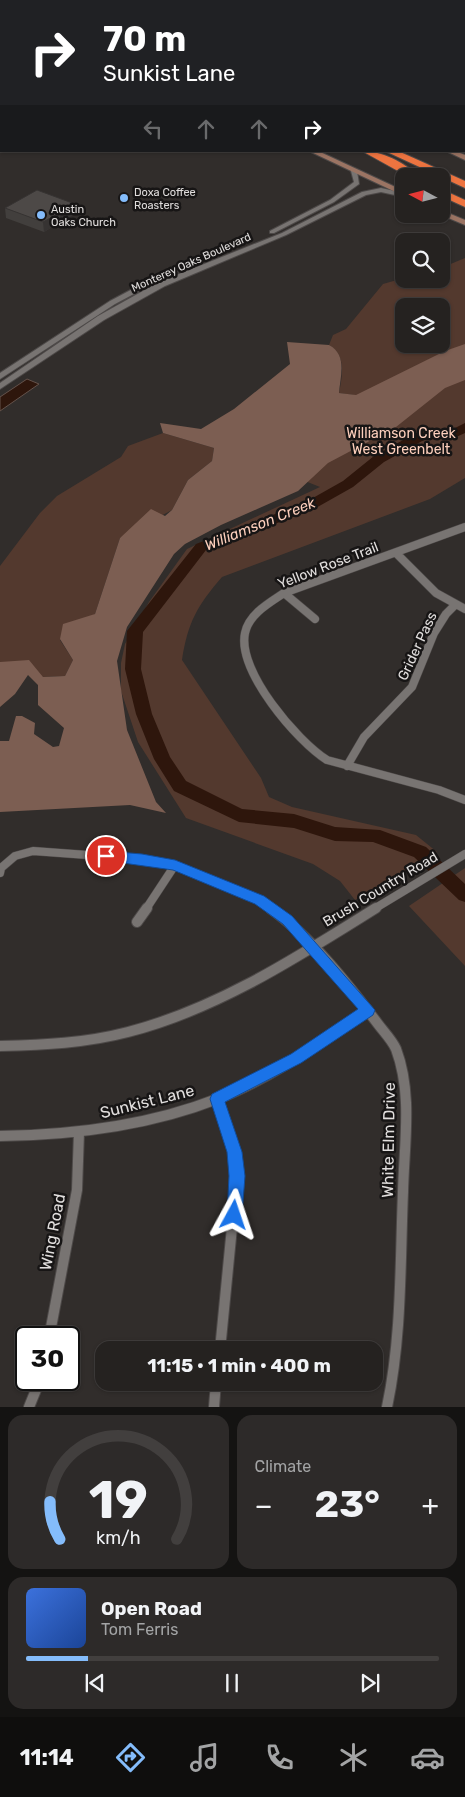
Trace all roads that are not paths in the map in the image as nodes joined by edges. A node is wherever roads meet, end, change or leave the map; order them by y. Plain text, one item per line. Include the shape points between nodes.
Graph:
1 (314, 152) edge
2 (369, 152) edge
3 (392, 152) edge
4 (397, 152) edge
5 (451, 152) edge
6 (465, 158) edge
7 (409, 160) junction
8 (391, 162) junction
9 (400, 168) edge
10 (404, 168) edge
11 (354, 170) junction
12 (465, 185) edge
13 (450, 189) edge
14 (395, 190) edge
15 (395, 192) edge
16 (465, 195) edge
17 (450, 196) edge
18 (465, 204) edge
19 (450, 216) edge
20 (465, 223) edge
21 (0, 377) edge
22 (0, 387) edge
23 (465, 527) edge
24 (396, 553) junction
25 (284, 594) junction
26 (454, 606) junction
27 (465, 609) edge
28 (315, 619) dead end
29 (347, 766) junction
30 (464, 799) edge
31 (465, 854) edge
32 (175, 865) junction
33 (1, 871) edge
34 (137, 922) dead end
35 (312, 946) junction
36 (368, 1010) junction
37 (0, 1046) edge
38 (217, 1099) junction
39 (80, 1132) junction
40 (0, 1136) edge
41 (51, 1326) edge
42 (221, 1341) edge
43 (36, 1391) edge
44 (215, 1391) edge
45 (29, 1407) edge
46 (214, 1407) edge
47 (387, 1407) edge

1 - 11 main road
2 - 8 highway
3 - 7 highway
4 - 7 highway
5 - 6 main road
7 - 12 highway
8 - 9 highway
8 - 10 highway
11 - 14 main road
11 - 21 street, Monterey Oaks Boulevard via 357,183 332,201 275,231 133,290 90,315
13 - 16 highway
15 - 22 street, Monterey Oaks Boulevard via 381,190 364,193 296,229 162,284 101,318
17 - 18 highway
19 - 20 main road
23 - 24 street, Yellow Rose Trail
24 - 25 street, Yellow Rose Trail
24 - 26 street via 437,595
25 - 28 street
25 - 29 street, Yellow Rose Trail via 257,611 248,624 244,637 246,660 300,741 327,760
26 - 27 street
26 - 29 street, Grider Pass via 437,625 406,696 368,732
29 - 30 street, Yellow Rose Trail
31 - 35 street, Brush Country Road
32 - 33 street, White Elm Drive via 142,859 33,851 15,856
32 - 34 street
32 - 35 street, White Elm Drive via 260,900 287,920
35 - 36 street, White Elm Drive
35 - 37 street, Brush Country Road via 228,995 147,1028 81,1042
36 - 38 street, Sunkist Lane via 296,1058
36 - 47 street, White Elm Drive via 395,1047 406,1083 399,1308 395,1368
38 - 39 street, Sunkist Lane via 152,1119
38 - 42 street via 231,1138 237,1176
39 - 40 street, Sunkist Lane
39 - 41 street, Wing Road via 78,1190
43 - 45 street
44 - 46 street

